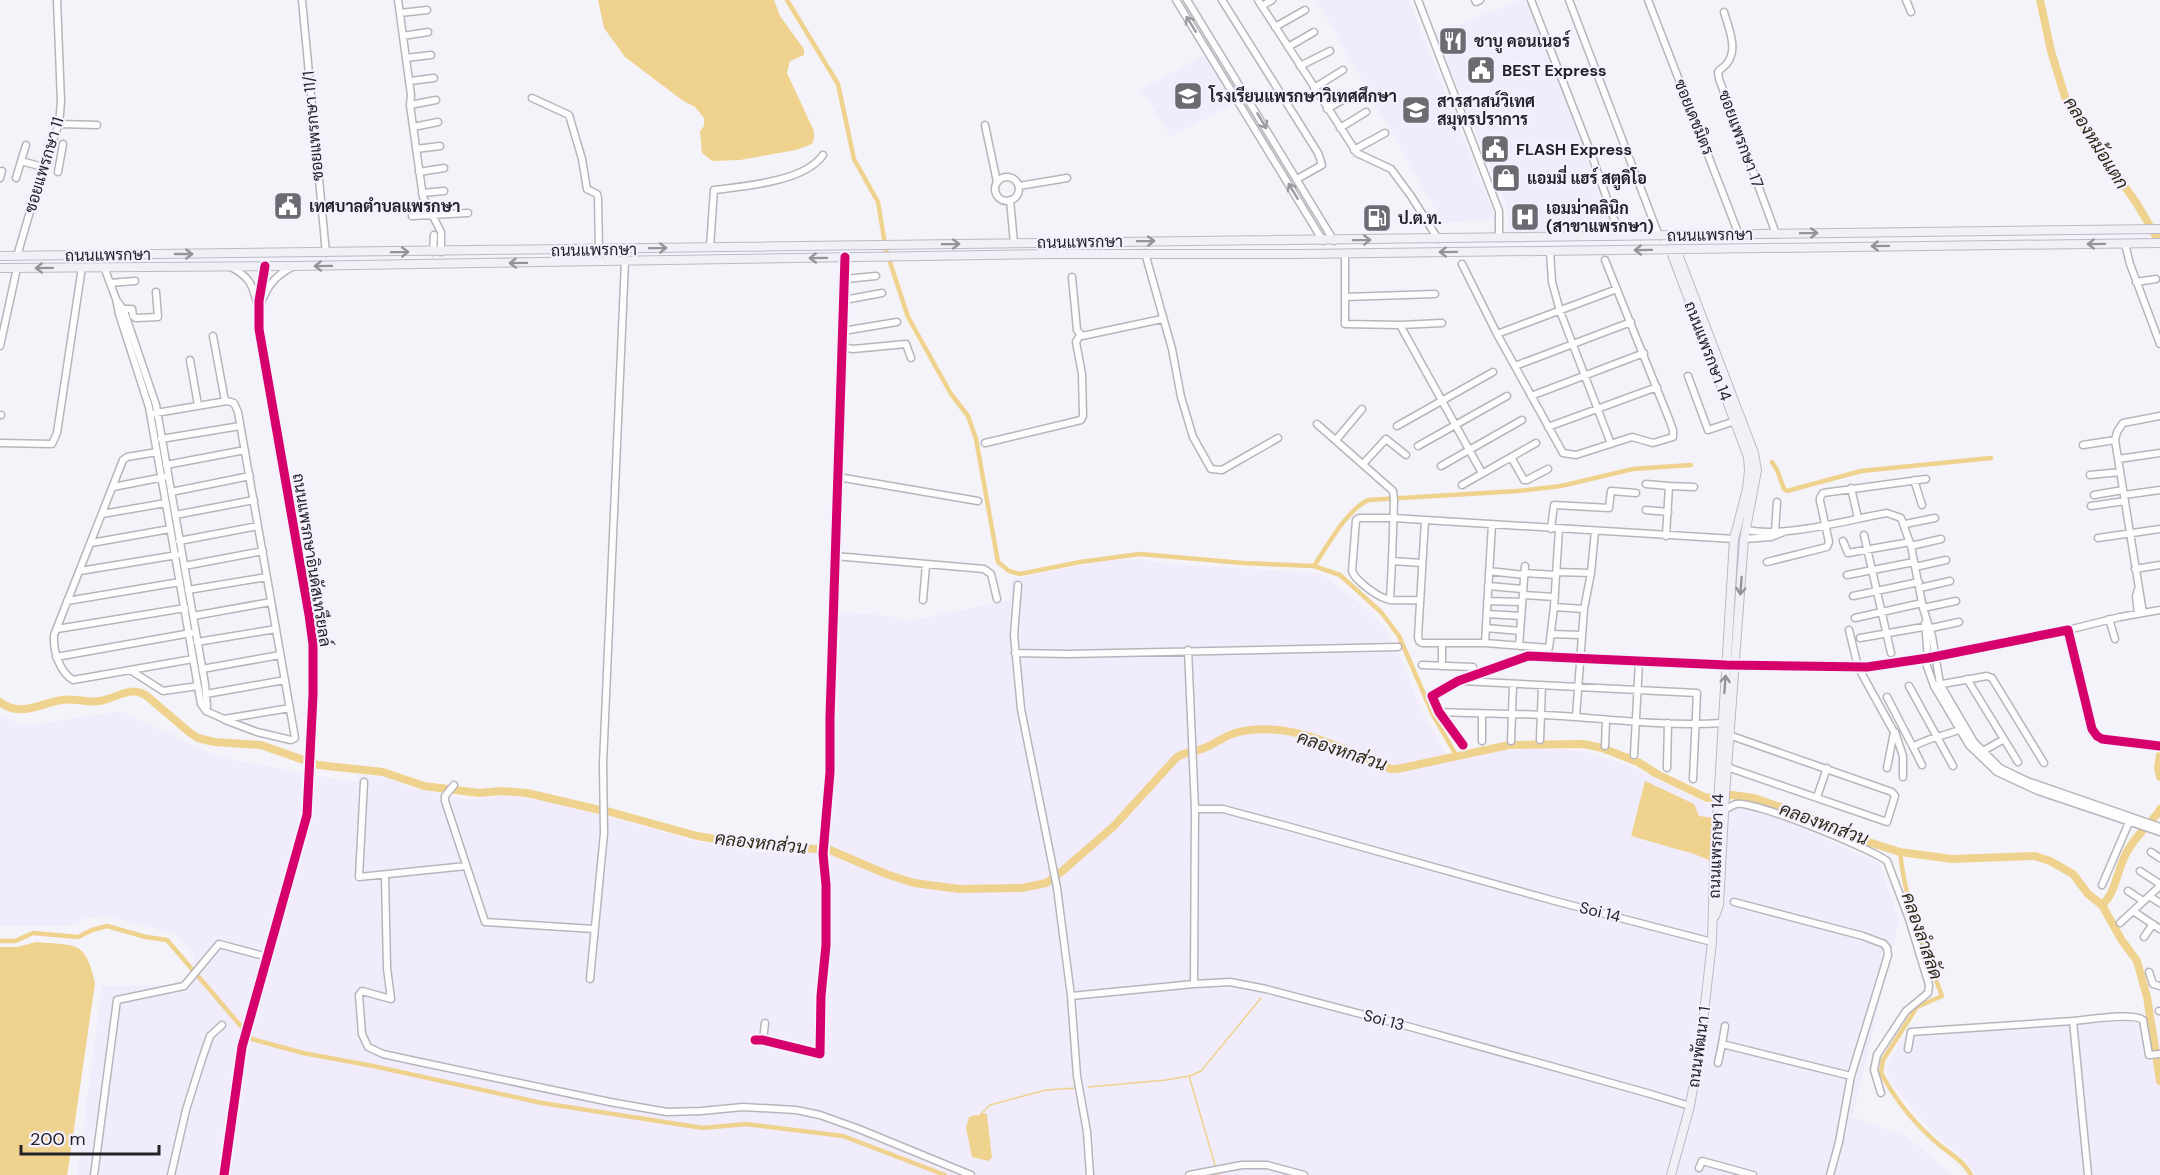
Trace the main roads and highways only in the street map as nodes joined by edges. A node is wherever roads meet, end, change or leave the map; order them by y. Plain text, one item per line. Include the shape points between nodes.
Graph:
1 (2160, 229) edge
2 (1905, 232) junction
3 (1255, 240) junction
4 (2157, 243) edge
5 (1905, 246) junction
6 (1673, 249) junction
7 (540, 250) junction
8 (1256, 254) junction
9 (0, 256) edge
10 (541, 263) junction
11 (0, 268) edge
12 (1737, 529) junction
13 (1747, 530) junction
14 (1733, 549) junction
15 (1744, 550) junction
16 (1726, 734) junction
17 (1722, 785) junction
18 (1714, 917) joint
19 (1671, 1175) edge

1 - 2 main road, ถนนแพรกษา
3 -> 2 main road, ถนนแพรกษา
2 - 5 main road
7 -> 3 main road, ถนนแพรกษา
3 - 8 main road
4 -> 5 main road, ถนนแพรกษา
5 -> 6 main road, ถนนแพรกษา
6 -> 8 main road, ถนนแพรกษา
6 - 12 main road, ถนนแพรกษา 14 via 1748,457
6 - 13 main road, ถนนแพรกษา 14 via 1754,453 1756,482
9 -> 7 main road, ถนนแพรกษา
7 - 10 main road
8 -> 10 main road, ถนนแพรกษา
10 -> 11 main road, ถนนแพรกษา
12 - 13 main road
12 - 14 main road, ถนนแพรกษา 14
13 - 15 main road, ถนนแพรกษา 14
14 - 15 main road
16 -> 14 main road, ถนนแพรกษา 14 via 1722,723
15 -> 16 main road, ถนนแพรกษา 14
16 - 17 main road, ถนนแพรกษา 14
16 - 17 main road, ถนนแพรกษา 14 via 1727,767
17 - 18 main road, ถนนแพรกษา 14
18 - 19 main road, ถนนพัฒนา 1 via 1701,1040 1690,1106

